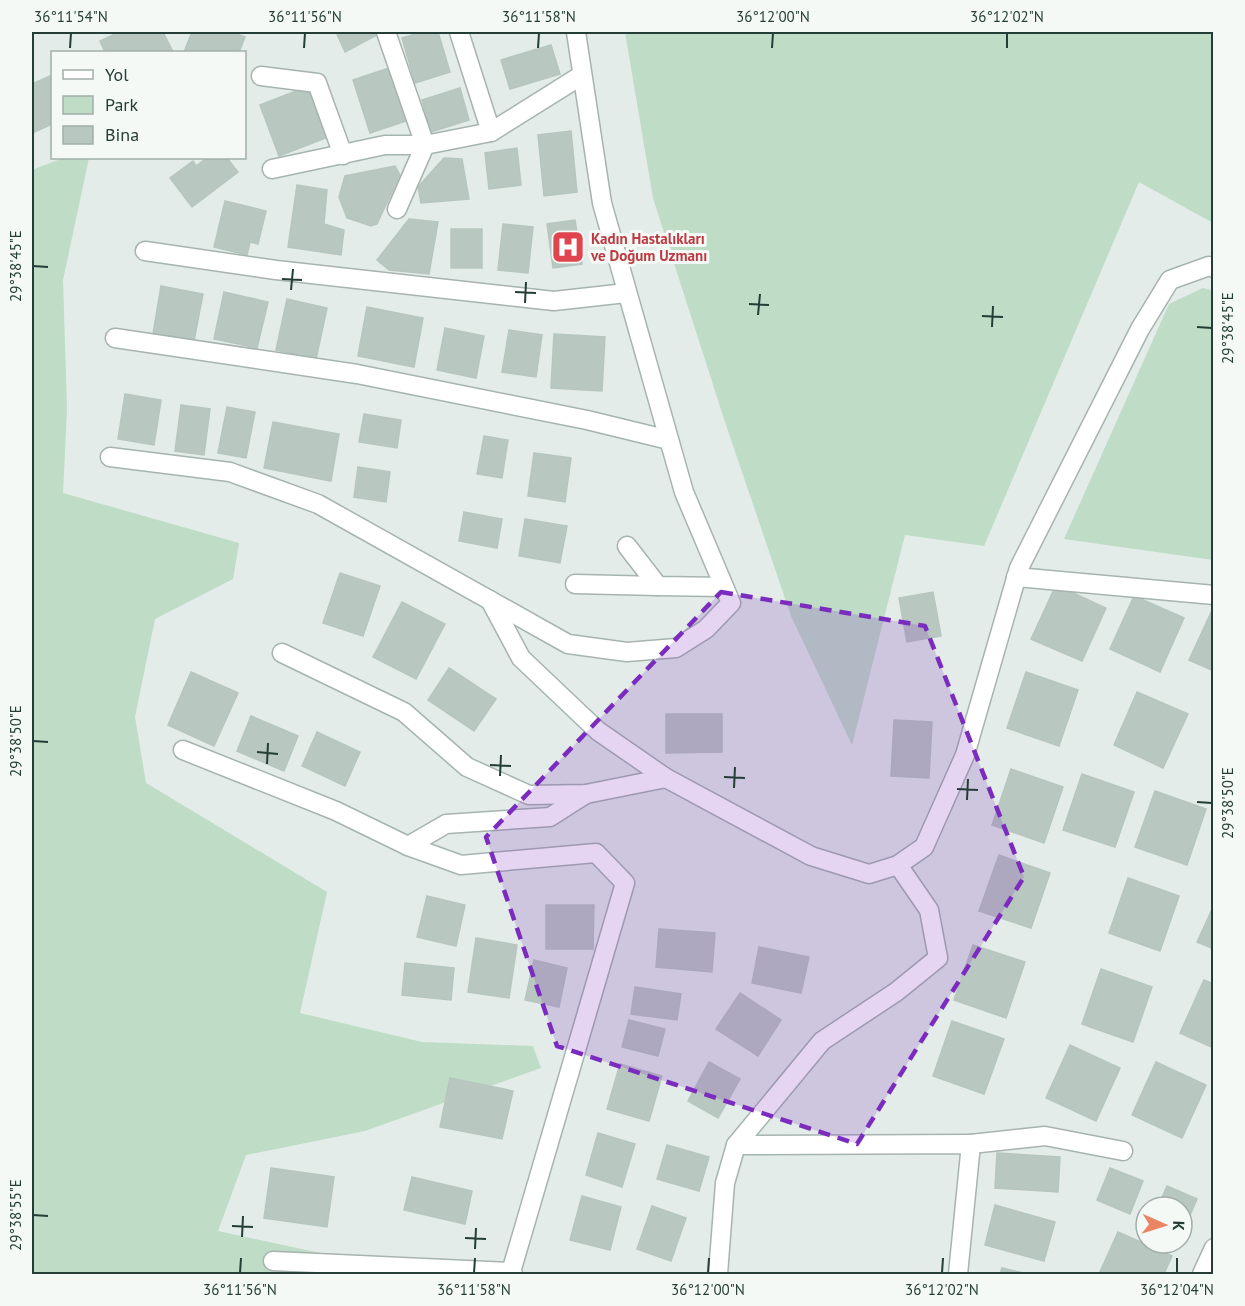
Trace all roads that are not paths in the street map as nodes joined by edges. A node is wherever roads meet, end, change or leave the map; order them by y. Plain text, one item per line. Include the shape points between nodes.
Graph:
1 (386, 32) edge
2 (459, 32) edge
3 (576, 32) edge
4 (582, 75) junction
5 (261, 76) dead end
6 (491, 132) junction
7 (425, 145) junction
8 (343, 155) junction
9 (272, 169) dead end
10 (397, 209) dead end
11 (145, 251) dead end
12 (1214, 267) edge
13 (626, 292) junction
14 (115, 338) dead end
15 (669, 440) junction
16 (110, 457) dead end
17 (627, 546) dead end
18 (1016, 577) junction
19 (575, 584) dead end
20 (658, 586) junction
21 (724, 587) junction
22 (1214, 595) edge
23 (490, 600) junction
24 (282, 653) dead end
25 (183, 750) dead end
26 (666, 778) junction
27 (586, 794) junction
28 (408, 846) junction
29 (898, 865) junction
30 (971, 1144) junction
31 (736, 1145) junction
32 (1123, 1151) dead end
33 (1214, 1248) edge
34 (273, 1261) dead end
35 (512, 1273) edge
36 (718, 1275) edge
37 (958, 1275) edge
38 (1202, 1275) edge

1 - 7 street
2 - 6 street
3 - 4 street
4 - 6 street
4 - 13 street via 602,203
5 - 8 street via 317,83
6 - 7 street
7 - 8 street via 385,145
7 - 10 street
8 - 9 street
11 - 13 street via 554,301
12 - 18 street via 1170,280 1140,329
13 - 15 street
14 - 15 street via 357,374
15 - 21 street via 684,492
16 - 23 street via 230,472 318,504
17 - 20 street
18 - 22 street
18 - 29 street via 965,755 924,847
19 - 20 street
20 - 21 street
21 - 23 street via 731,603 706,629 676,648 627,652 568,644
23 - 26 street via 521,658 598,731
24 - 27 street via 404,712 467,767 529,795
25 - 28 street via 336,811
26 - 27 street
26 - 29 street via 811,856 869,874
27 - 28 street via 550,817 446,825
28 - 35 street via 461,865 596,853 625,884
29 - 31 street via 929,910 938,958 896,992 822,1041
30 - 31 street
30 - 32 street via 1046,1136
30 - 37 street
31 - 36 street via 725,1183
33 - 38 street
34 - 35 street

